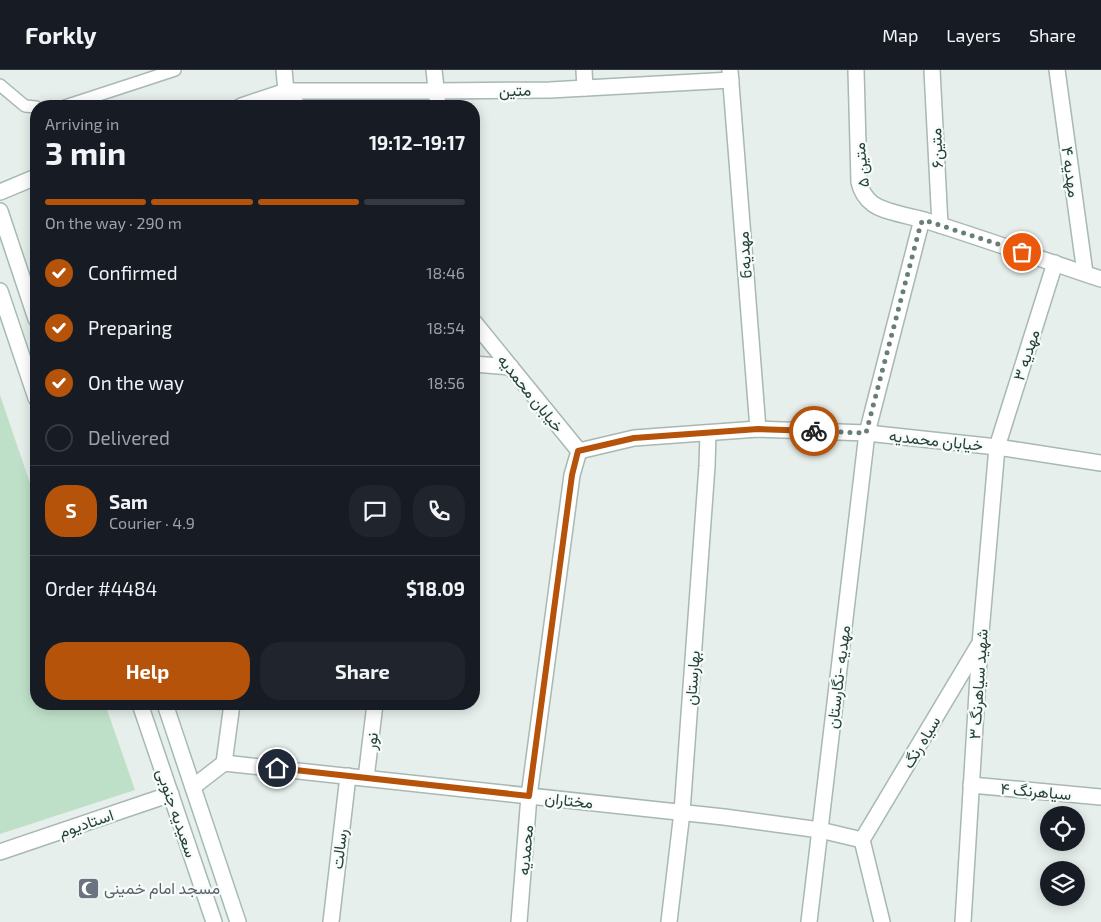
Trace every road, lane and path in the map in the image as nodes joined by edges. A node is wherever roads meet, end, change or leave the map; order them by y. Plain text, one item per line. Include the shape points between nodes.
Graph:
1 (175, 70) edge
2 (284, 70) edge
3 (434, 70) edge
4 (584, 70) edge
5 (856, 70) edge
6 (932, 70) edge
7 (1057, 70) edge
8 (730, 75) edge
9 (0, 85) edge
10 (585, 88) junction
11 (286, 91) junction
12 (437, 99) edge
13 (83, 100) edge
14 (259, 100) edge
15 (293, 100) edge
16 (30, 106) edge
17 (30, 180) edge
18 (0, 192) edge
19 (0, 212) edge
20 (924, 220) junction
21 (940, 225) junction
22 (1055, 264) junction
23 (1085, 273) junction
24 (1101, 279) edge
25 (0, 291) edge
26 (30, 302) edge
27 (480, 329) edge
28 (480, 364) edge
29 (511, 367) junction
30 (30, 380) edge
31 (758, 429) junction
32 (708, 433) junction
33 (866, 433) junction
34 (997, 447) junction
35 (578, 451) junction
36 (1101, 463) edge
37 (980, 644) junction
38 (142, 710) edge
39 (167, 710) edge
40 (231, 710) edge
41 (374, 710) edge
42 (224, 763) junction
43 (348, 776) junction
44 (366, 778) junction
45 (971, 785) junction
46 (193, 787) junction
47 (171, 794) junction
48 (529, 796) junction
49 (1101, 797) edge
50 (682, 812) junction
51 (820, 830) junction
52 (862, 840) junction
53 (0, 852) edge
54 (214, 922) edge
55 (238, 922) edge
56 (331, 922) edge
57 (519, 922) edge
58 (669, 922) edge
59 (809, 922) edge
60 (882, 922) edge
61 (963, 922) edge

1 - 13 lane
2 - 11 street
3 - 12 street
4 - 10 street
5 - 20 street, متین ۵ via 861,190 880,208
6 - 21 street, متین۶
7 - 23 street, مهدیه ۴
8 - 10 street, متین
8 - 31 street, مهدیه6
9 - 16 lane via 25,106
10 - 12 street, متین
11 - 12 street, متین
11 - 14 street, متین
11 - 15 street
17 - 18 street
19 - 26 street
20 - 21 street, متین ۵
20 - 33 street, مهدیه -نگارستان
21 - 22 street, متین ۵
22 - 23 street, متین ۵
22 - 34 street, مهدیه ۳
23 - 24 street, متین ۵
25 - 30 street
27 - 29 street, خیابان محمدیه
28 - 29 street
29 - 35 street, خیابان محمدیه
31 - 32 street, خیابان محمدیه
31 - 33 street, خیابان محمدیه
32 - 35 street, خیابان محمدیه via 634,438
32 - 50 street, بهارستان
33 - 34 street, خیابان محمدیه
33 - 51 street, مهدیه -نگارستان
34 - 36 street, خیابان محمدیه
34 - 37 street, شهید سیاهرنگ ۳
35 - 48 street, محمدیه via 572,475
37 - 45 street, شهید سیاهرنگ ۳
37 - 52 street, سیاه رنگ
38 - 47 street, سعیدیه جنوبی
39 - 46 street, سعیدیه جنوبی
40 - 42 street
41 - 44 street, نور
42 - 43 street, مختاران
42 - 46 street
43 - 44 street, مختاران
43 - 56 street, رسالت
44 - 48 street, مختاران
45 - 49 street, سیاهرنگ ۴
45 - 61 street, شهید سیاهرنگ ۳
46 - 55 street, سعیدیه جنوبی
47 - 53 street, استادیوم
47 - 54 street, سعیدیه جنوبی
48 - 50 street, مختاران
48 - 57 street, محمدیه
50 - 51 street, مختاران
50 - 58 street, بهارستان
51 - 52 street, مختاران
51 - 59 street, مهدیه -نگارستان
52 - 60 street

